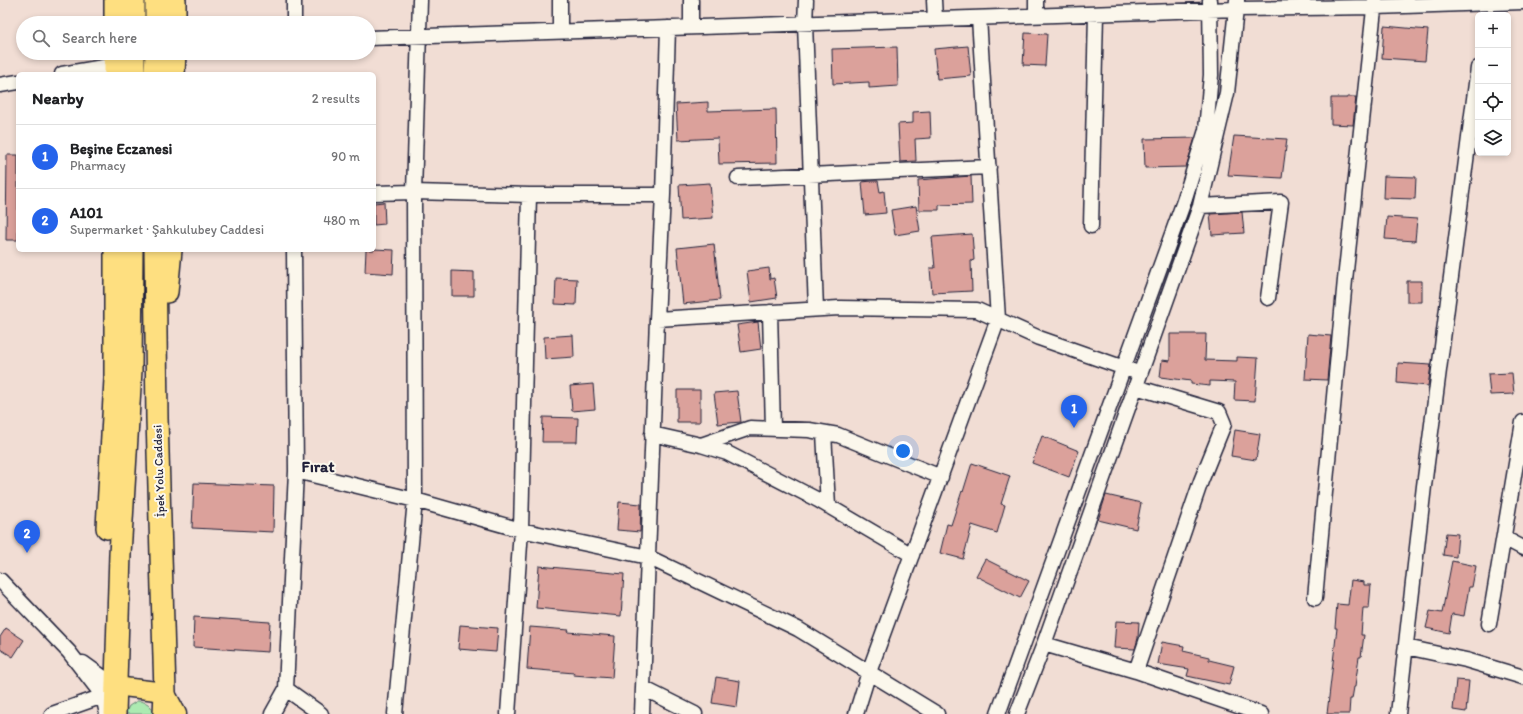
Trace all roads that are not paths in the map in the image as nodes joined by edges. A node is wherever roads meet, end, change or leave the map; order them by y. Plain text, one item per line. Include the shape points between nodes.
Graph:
1 (115, 0) edge
2 (134, 0) edge
3 (156, 0) edge
4 (175, 0) edge
5 (294, 0) edge
6 (420, 0) edge
7 (560, 0) edge
8 (691, 0) edge
9 (806, 0) edge
10 (934, 0) edge
11 (1036, 0) edge
12 (1523, 2) edge
13 (1375, 3) edge
14 (1210, 5) edge
15 (1237, 5) edge
16 (1123, 6) edge
17 (1486, 6) edge
18 (1096, 14) junction
19 (115, 16) edge
20 (134, 16) edge
21 (156, 16) edge
22 (175, 16) edge
23 (294, 16) edge
24 (1036, 16) junction
25 (979, 18) junction
26 (935, 19) junction
27 (805, 24) junction
28 (691, 27) junction
29 (668, 28) junction
30 (560, 31) junction
31 (420, 36) junction
32 (376, 38) edge
33 (134, 60) edge
34 (156, 60) edge
35 (175, 60) edge
36 (115, 64) edge
37 (73, 72) edge
38 (134, 72) edge
39 (155, 72) edge
40 (174, 72) edge
41 (16, 82) edge
42 (1476, 84) edge
43 (0, 85) edge
44 (989, 167) junction
45 (811, 175) junction
46 (738, 178) dead end
47 (414, 192) junction
48 (376, 193) edge
49 (529, 195) junction
50 (664, 195) junction
51 (1200, 206) junction
52 (1091, 226) dead end
53 (115, 252) edge
54 (132, 252) edge
55 (155, 252) edge
56 (171, 252) edge
57 (294, 252) edge
58 (1268, 298) dead end
59 (816, 309) junction
60 (770, 312) junction
61 (657, 319) junction
62 (998, 320) junction
63 (1123, 368) junction
64 (1138, 381) junction
65 (157, 418) junction
66 (1523, 422) edge
67 (773, 429) junction
68 (824, 433) junction
69 (652, 434) junction
70 (701, 445) junction
71 (296, 471) junction
72 (941, 477) junction
73 (414, 500) junction
74 (828, 506) junction
75 (521, 530) junction
76 (1504, 538) junction
77 (1523, 548) edge
78 (912, 555) junction
79 (648, 557) junction
80 (0, 580) edge
81 (1315, 598) dead end
82 (1489, 624) dead end
83 (1044, 644) junction
84 (1406, 647) junction
85 (1136, 671) junction
86 (869, 672) junction
87 (1523, 677) edge
88 (643, 688) junction
89 (286, 689) junction
90 (109, 691) junction
91 (165, 692) junction
92 (52, 714) edge
93 (107, 714) edge
94 (115, 714) edge
95 (164, 714) edge
96 (177, 714) edge
97 (272, 714) edge
98 (321, 714) edge
99 (395, 714) edge
100 (508, 714) edge
101 (642, 714) edge
102 (695, 714) edge
103 (856, 714) edge
104 (937, 714) edge
105 (998, 714) edge
106 (1017, 714) edge
107 (1261, 714) edge
108 (1398, 714) edge

1 - 19 highway
2 - 20 highway
3 - 21 highway
4 - 22 highway
5 - 23 street
6 - 31 street
7 - 30 street
8 - 28 street
9 - 27 street
10 - 26 street
11 - 24 street
12 - 17 street
13 - 15 street
13 - 17 street
13 - 81 street via 1345,280
14 - 15 street
14 - 16 street
14 - 63 street via 1211,75 1206,130 1184,201
15 - 51 street via 1227,93
16 - 18 street
18 - 24 street
18 - 52 street
24 - 25 street
25 - 26 street
25 - 44 street
26 - 27 street
27 - 28 street
27 - 45 street
28 - 29 street
29 - 30 street
29 - 50 street
30 - 31 street
31 - 32 street
31 - 47 street
33 - 38 highway
34 - 39 highway
35 - 40 highway
36 - 37 street
41 - 43 street
42 - 84 street
44 - 45 street
44 - 62 street
45 - 46 street
45 - 59 street
47 - 48 street
47 - 49 street
47 - 73 street
49 - 50 street
49 - 75 street
50 - 61 street
51 - 58 street via 1281,202
51 - 64 street
53 - 90 highway via 115,379 106,556
54 - 90 highway via 131,370
55 - 65 highway, İpek Yolu Caddesi
56 - 65 highway
57 - 71 street
59 - 60 street
59 - 62 street via 977,310
60 - 61 street
60 - 67 street
61 - 69 street
62 - 63 street via 1039,338
62 - 72 street
63 - 64 street
63 - 105 street
64 - 83 street
64 - 85 street via 1219,412 1224,424 1201,481
65 - 91 highway, İpek Yolu Caddesi
66 - 76 street
67 - 68 street
67 - 70 street via 750,428
68 - 72 street via 838,435
68 - 74 street
69 - 70 street
69 - 79 street
70 - 74 street via 727,453
71 - 73 street
71 - 89 street
72 - 78 street
73 - 75 street
73 - 99 street
74 - 78 street
75 - 79 street
75 - 100 street
76 - 77 street
76 - 82 street
78 - 86 street
79 - 86 street via 798,629
79 - 88 street
80 - 90 street
83 - 85 street
83 - 106 street
84 - 87 street via 1466,660
84 - 108 street
85 - 107 street
86 - 103 street
86 - 104 street
88 - 101 street
88 - 102 street
89 - 97 street
89 - 98 street
90 - 91 main road
90 - 92 street
90 - 93 street
90 - 94 highway
91 - 95 highway, İpek Yolu Caddesi
91 - 96 main road

